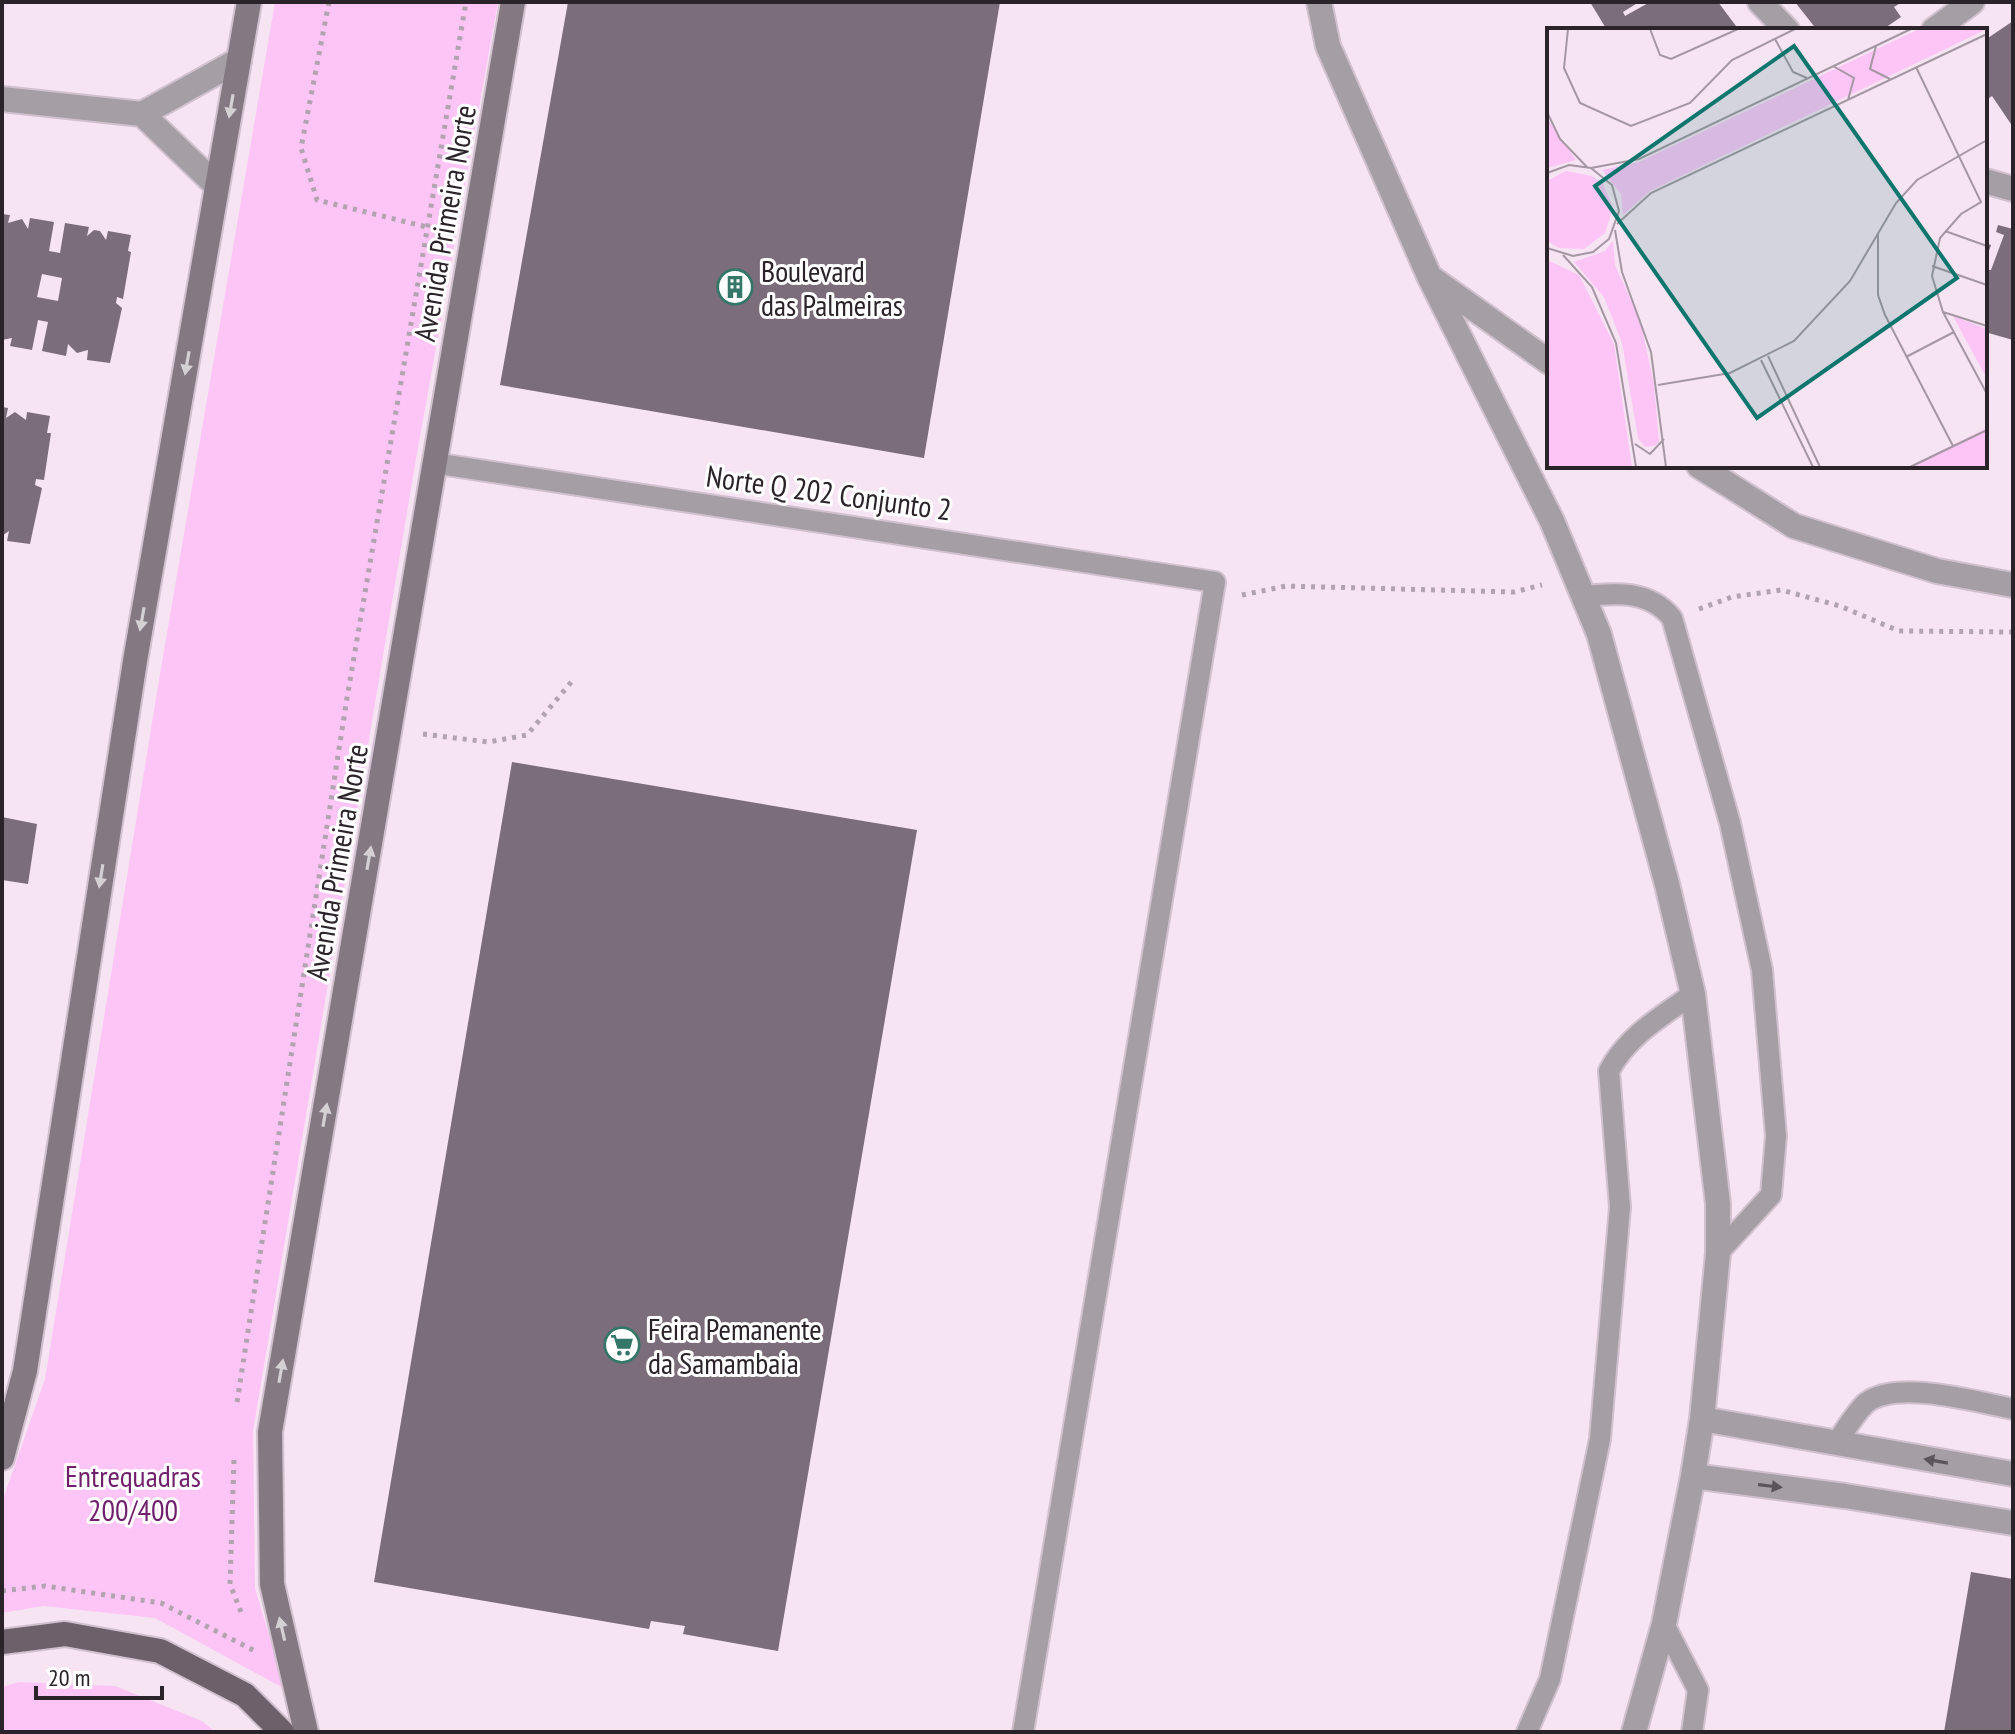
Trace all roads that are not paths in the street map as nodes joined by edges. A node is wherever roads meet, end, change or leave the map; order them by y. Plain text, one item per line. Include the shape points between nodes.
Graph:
1 (249, 2) edge
2 (513, 2) edge
3 (1319, 2) edge
4 (1760, 2) edge
5 (1972, 2) edge
6 (1785, 28) edge
7 (1937, 28) edge
8 (239, 60) junction
9 (2, 99) edge
10 (142, 114) junction
11 (1987, 182) edge
12 (217, 186) junction
13 (2013, 189) edge
14 (1430, 278) junction
15 (1547, 361) edge
16 (433, 463) junction
17 (1702, 468) edge
18 (2013, 585) edge
19 (1579, 586) junction
20 (1693, 994) junction
21 (1718, 1253) junction
22 (2013, 1409) edge
23 (1702, 1419) junction
24 (1836, 1443) junction
25 (2, 1458) edge
26 (2013, 1474) edge
27 (1693, 1476) junction
28 (2013, 1523) edge
29 (1664, 1624) junction
30 (2, 1642) edge
31 (282, 1732) edge
32 (306, 1732) edge
33 (1023, 1732) edge
34 (1527, 1732) edge
35 (1634, 1732) edge
36 (1692, 1732) edge

1 - 8 main road
2 - 16 main road, Avenida Primeira Norte
3 - 14 street via 1328,46
4 - 6 street
5 - 7 street
8 - 10 street
8 -> 12 main road
9 - 10 street
10 - 12 street
11 - 13 street
12 -> 25 main road via 135,661 25,1371
14 - 15 street
14 - 19 street via 1552,521
32 -> 16 main road, Avenida Primeira Norte via 272,1584 270,1432
16 - 33 lane, Norte Q 202 Conjunto 2 via 1215,582
17 - 18 street via 1794,526 1937,571
19 - 20 street via 1599,634
19 - 21 lane via 1642,596 1672,618 1730,823 1762,970 1776,1136 1771,1195
20 - 21 street via 1718,1204
20 - 34 lane via 1638,1034 1618,1053 1609,1071 1620,1207 1600,1439 1550,1679
21 - 23 street
22 - 24 lane via 1921,1392 1883,1395 1866,1403
23 - 24 street
23 - 27 street
26 -> 24 street
27 -> 28 street
27 - 29 street
29 - 35 street
29 - 36 lane via 1698,1690
30 - 31 main road via 65,1634 160,1651 245,1695

